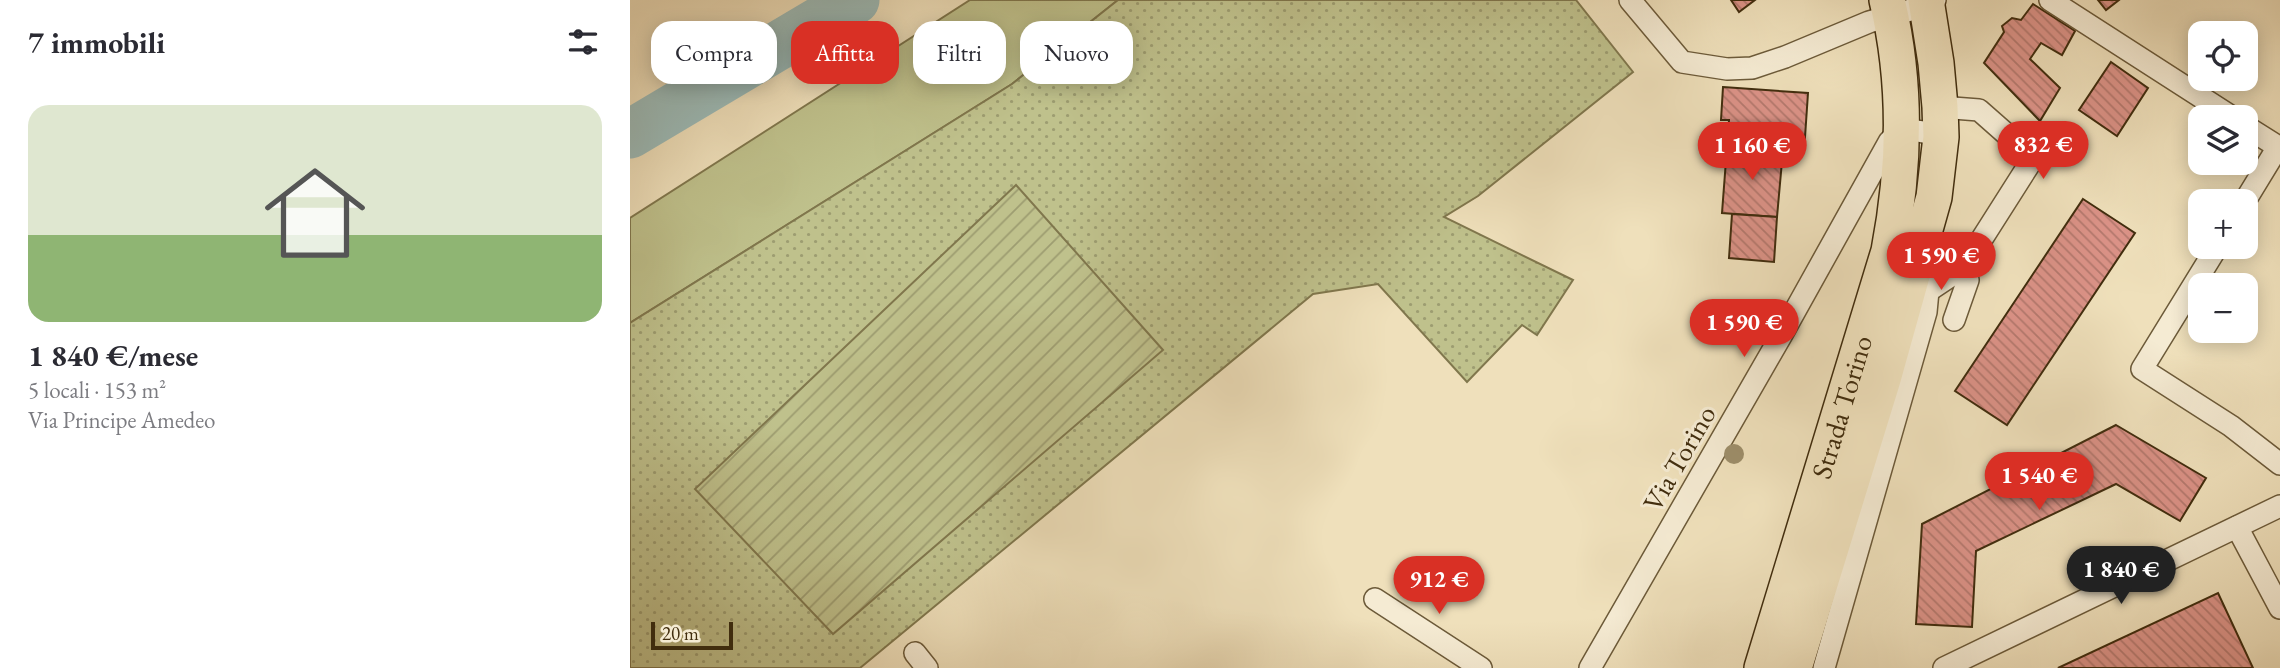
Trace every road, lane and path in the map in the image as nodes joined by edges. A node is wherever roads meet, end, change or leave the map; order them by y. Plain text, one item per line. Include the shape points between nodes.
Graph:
1 (1630, 0) edge
2 (2050, 0) edge
3 (1930, 2) edge
4 (1889, 8) edge
5 (2213, 105) edge
6 (1940, 122) junction
7 (1903, 132) junction
8 (2258, 134) edge
9 (2279, 147) edge
10 (2253, 189) edge
11 (1923, 239) junction
12 (2210, 259) edge
13 (1964, 267) junction
14 (1928, 291) junction
15 (1954, 320) dead end
16 (2280, 464) edge
17 (2280, 506) edge
18 (2237, 527) junction
19 (1375, 599) dead end
20 (2280, 608) edge
21 (1452, 659) edge
22 (1481, 668) edge
23 (1590, 668) edge
24 (1762, 668) edge
25 (1794, 668) edge
26 (1824, 668) edge
27 (1944, 668) edge

1 - 4 street via 1682,62 1727,69 1752,68 1785,57 1869,22
2 - 5 street
3 - 4 street
3 - 6 main road, Strada Torino
4 - 7 main road, Strada Torino
6 - 7 street
6 - 11 main road, Strada Torino via 1934,197
6 - 13 street via 1979,110 2032,160
7 - 23 street, Via Torino via 1889,142
7 - 24 main road, Strada Torino via 1898,206 1889,251
8 - 9 street
9 - 10 street
11 - 14 street, Strada Torino
11 - 25 main road, Strada Torino
12 - 16 street via 2142,369 2231,426
13 - 14 street
13 - 15 street via 1968,280
14 - 26 street, Strada Torino via 1926,312
17 - 18 street
18 - 20 street
18 - 27 street
19 - 21 street
21 - 22 street

